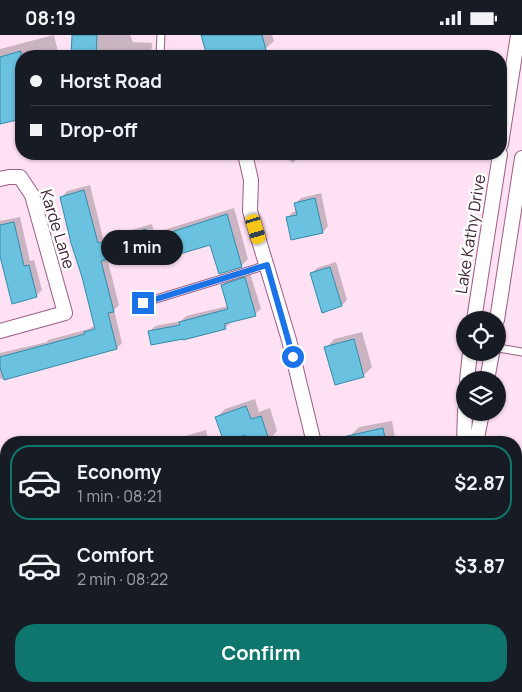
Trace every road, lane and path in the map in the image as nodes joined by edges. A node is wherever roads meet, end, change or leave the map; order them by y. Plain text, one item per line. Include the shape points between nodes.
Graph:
1 (161, 35) edge
2 (518, 35) edge
3 (160, 50) edge
4 (507, 105) edge
5 (522, 158) edge
6 (246, 160) edge
7 (499, 160) edge
8 (0, 179) edge
9 (267, 265) junction
10 (143, 303) dead end
11 (475, 311) edge
12 (498, 311) edge
13 (0, 331) edge
14 (506, 349) edge
15 (522, 352) edge
16 (465, 421) edge
17 (480, 421) edge
18 (312, 436) edge
19 (464, 436) edge
20 (477, 436) edge

1 - 3 lane
2 - 4 street
5 - 12 street
6 - 9 street via 251,180 250,211
7 - 11 street, Lake Kathy Drive
8 - 13 street, Karde Lane via 20,177 32,195 65,313
9 - 10 lane
9 - 18 street
14 - 15 lane
16 - 19 street
17 - 20 street

